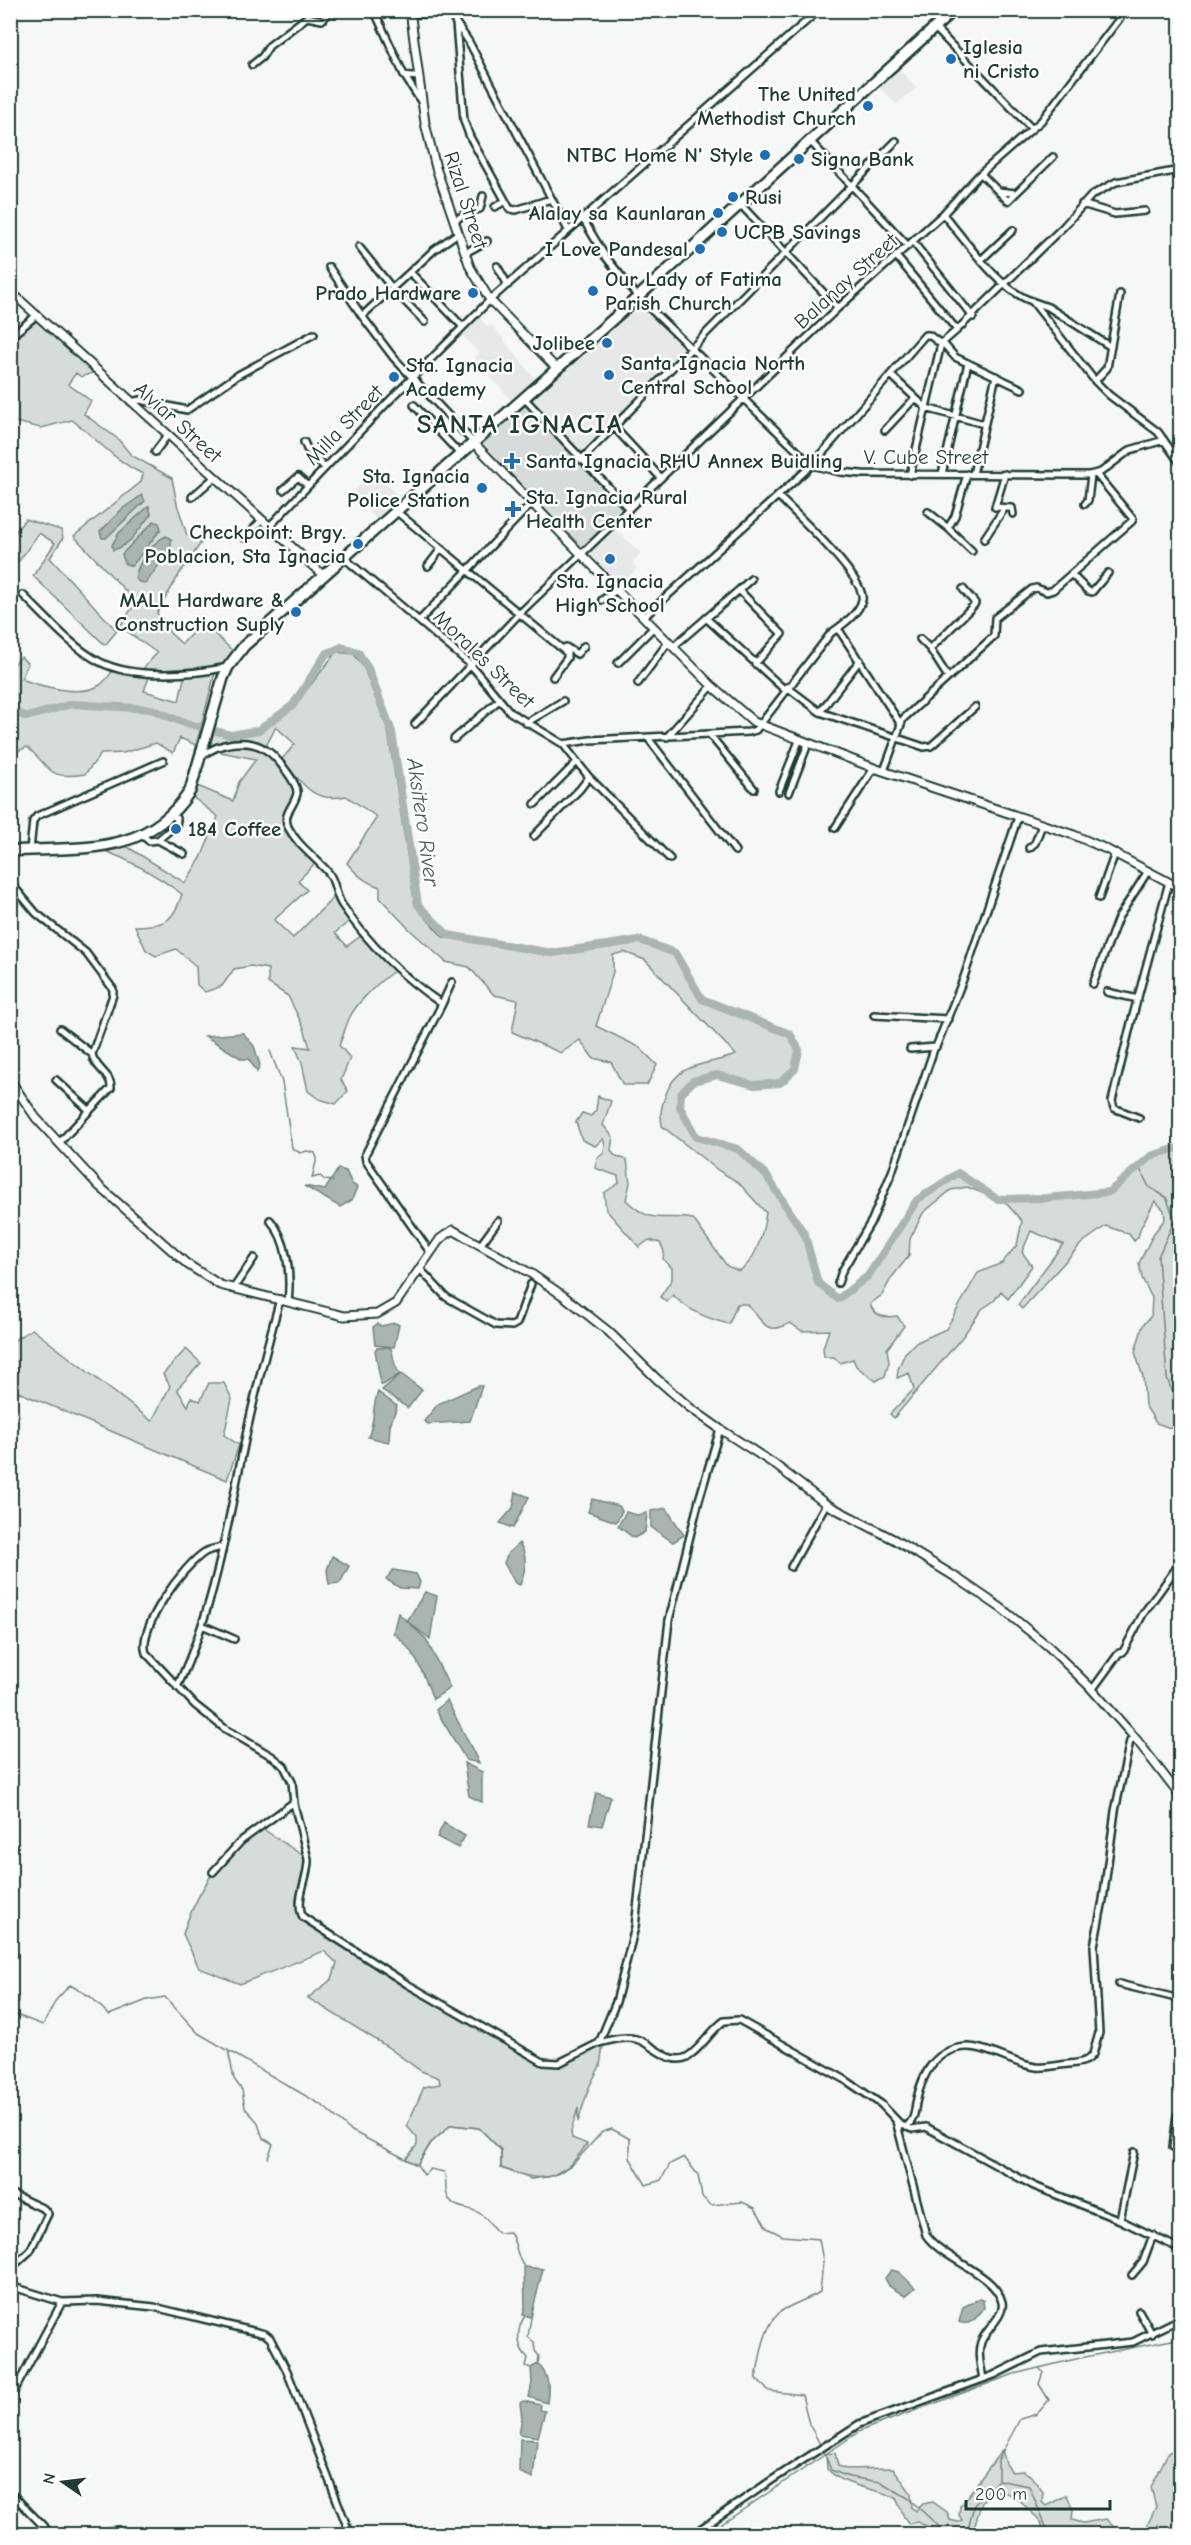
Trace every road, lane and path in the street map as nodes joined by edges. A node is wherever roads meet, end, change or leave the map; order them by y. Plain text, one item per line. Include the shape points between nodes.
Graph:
1 (332, 10) edge
2 (374, 10) edge
3 (819, 10) edge
4 (954, 10) edge
5 (1126, 10) edge
6 (410, 12) edge
7 (451, 12) edge
8 (455, 21) junction
9 (934, 27) junction
10 (252, 65) dead end
11 (404, 75) junction
12 (419, 77) junction
13 (423, 105) junction
14 (1032, 129) junction
15 (896, 141) dead end
16 (811, 142) junction
17 (1053, 157) dead end
18 (1180, 170) edge
19 (981, 174) junction
20 (850, 186) junction
21 (998, 191) junction
22 (1016, 193) junction
23 (483, 196) dead end
24 (551, 199) junction
25 (505, 201) junction
26 (1082, 204) junction
27 (741, 205) junction
28 (495, 207) dead end
29 (1145, 211) dead end
30 (943, 214) junction
31 (583, 219) junction
32 (454, 221) junction
33 (568, 230) junction
34 (1013, 230) dead end
35 (458, 233) junction
36 (487, 240) dead end
37 (911, 244) junction
38 (358, 247) dead end
39 (786, 252) junction
40 (465, 253) junction
41 (896, 256) junction
42 (982, 259) junction
43 (497, 266) dead end
44 (329, 267) dead end
45 (410, 272) junction
46 (508, 285) junction
47 (1004, 285) junction
48 (392, 288) junction
49 (10, 291) edge
50 (1120, 294) dead end
51 (638, 297) junction
52 (490, 300) junction
53 (1032, 301) junction
54 (838, 308) junction
55 (37, 315) junction
56 (362, 316) junction
57 (973, 316) junction
58 (425, 322) dead end
59 (463, 327) junction
60 (957, 330) junction
61 (314, 334) dead end
62 (10, 337) edge
63 (941, 343) junction
64 (1111, 347) junction
65 (691, 349) junction
66 (968, 363) junction
67 (557, 369) junction
68 (892, 376) junction
69 (996, 376) junction
70 (414, 378) junction
71 (1095, 381) junction
72 (1022, 389) dead end
73 (524, 398) junction
74 (915, 398) junction
75 (743, 400) junction
76 (131, 402) junction
77 (414, 405) dead end
78 (926, 408) junction
79 (956, 416) junction
80 (984, 424) junction
81 (614, 427) junction
82 (885, 430) dead end
83 (168, 435) junction
84 (1164, 440) junction
85 (304, 442) dead end
86 (474, 443) junction
87 (155, 452) dead end
88 (461, 455) junction
89 (581, 460) junction
90 (1180, 463) edge
91 (812, 465) junction
92 (325, 468) junction
93 (942, 474) junction
94 (970, 474) junction
95 (1005, 474) junction
96 (910, 475) junction
97 (1094, 475) junction
98 (215, 477) junction
99 (662, 478) junction
100 (308, 486) junction
101 (283, 490) dead end
102 (778, 496) junction
103 (192, 497) dead end
104 (532, 503) junction
105 (1085, 504) dead end
106 (1004, 508) junction
107 (629, 509) junction
108 (397, 512) junction
109 (928, 512) dead end
110 (1013, 514) dead end
111 (261, 521) junction
112 (268, 528) junction
113 (948, 528) junction
114 (245, 538) dead end
115 (984, 539) dead end
116 (441, 549) junction
117 (972, 551) dead end
118 (581, 555) junction
119 (344, 558) junction
120 (428, 566) dead end
121 (466, 570) junction
122 (1108, 573) dead end
123 (1071, 574) junction
124 (324, 576) junction
125 (751, 579) dead end
126 (617, 590) junction
127 (739, 590) junction
128 (963, 590) dead end
129 (23, 595) dead end
130 (602, 600) dead end
131 (519, 614) junction
132 (644, 617) junction
133 (706, 618) junction
134 (420, 620) junction
135 (654, 627) junction
136 (838, 630) junction
137 (920, 639) dead end
138 (671, 643) junction
139 (584, 646) dead end
140 (562, 649) junction
141 (930, 649) junction
142 (860, 660) junction
143 (618, 663) dead end
144 (470, 664) junction
145 (755, 664) junction
146 (228, 667) junction
147 (553, 677) dead end
148 (948, 677) junction
149 (638, 683) dead end
150 (712, 686) junction
151 (786, 688) junction
152 (499, 700) junction
153 (563, 701) dead end
154 (975, 707) dead end
155 (820, 712) junction
156 (526, 723) junction
157 (900, 723) junction
158 (415, 724) dead end
159 (759, 725) junction
160 (710, 735) junction
161 (667, 737) junction
162 (648, 738) junction
163 (896, 738) junction
164 (454, 739) dead end
165 (799, 741) junction
166 (563, 744) junction
167 (808, 744) junction
168 (202, 754) junction
169 (163, 761) dead end
170 (576, 763) junction
171 (874, 768) junction
172 (884, 771) junction
173 (588, 777) junction
174 (754, 789) dead end
175 (778, 791) dead end
176 (789, 793) dead end
177 (535, 804) dead end
178 (173, 814) junction
179 (1018, 817) junction
180 (1042, 825) junction
181 (835, 828) dead end
182 (142, 835) junction
183 (534, 836) dead end
184 (158, 840) junction
185 (1029, 848) dead end
186 (30, 850) junction
187 (10, 851) edge
188 (735, 851) dead end
189 (1114, 853) junction
190 (184, 854) dead end
191 (670, 858) dead end
192 (1148, 871) junction
193 (10, 882) edge
194 (1169, 882) junction
195 (1180, 888) edge
196 (1099, 898) dead end
197 (452, 982) dead end
198 (1093, 984) dead end
199 (1107, 992) dead end
200 (1138, 999) junction
201 (442, 1004) junction
202 (874, 1015) dead end
203 (948, 1018) junction
204 (60, 1029) dead end
205 (910, 1049) dead end
206 (934, 1049) junction
207 (92, 1054) junction
208 (10, 1080) edge
209 (56, 1080) dead end
210 (89, 1110) junction
211 (1139, 1118) dead end
212 (59, 1143) junction
213 (270, 1220) dead end
214 (498, 1221) dead end
215 (481, 1244) junction
216 (430, 1252) junction
217 (254, 1258) dead end
218 (420, 1269) junction
219 (838, 1283) dead end
220 (531, 1284) dead end
221 (233, 1289) junction
222 (284, 1300) junction
223 (720, 1429) junction
224 (826, 1504) junction
225 (223, 1547) junction
226 (1180, 1563) edge
227 (791, 1567) dead end
228 (202, 1625) junction
229 (234, 1639) dead end
230 (177, 1687) junction
231 (1092, 1690) junction
232 (1134, 1737) junction
233 (1180, 1796) edge
234 (294, 1802) junction
235 (213, 1872) dead end
236 (1119, 1984) dead end
237 (1180, 1999) edge
238 (599, 2043) junction
239 (1180, 2112) edge
240 (896, 2120) junction
241 (906, 2127) junction
242 (1173, 2147) dead end
243 (1134, 2152) dead end
244 (10, 2193) edge
245 (1120, 2220) junction
246 (1153, 2235) junction
247 (1180, 2250) edge
248 (10, 2269) edge
249 (1132, 2276) dead end
250 (10, 2286) edge
251 (62, 2302) junction
252 (1139, 2311) dead end
253 (1180, 2319) edge
254 (1152, 2334) junction
255 (983, 2379) junction
256 (10, 2398) edge
257 (10, 2492) edge
258 (118, 2530) dead end
259 (51, 2535) edge
260 (93, 2535) edge
261 (350, 2535) edge
262 (693, 2535) edge

1 - 10 street via 322,20 304,18
2 - 11 street
3 - 31 street, Milla Street
4 - 9 highway
5 - 14 street, Balanay Street
6 - 7 street
6 - 12 street, Rizal Street
7 - 8 street
8 - 24 street
8 - 25 street via 464,121
9 - 14 street
9 - 16 highway
11 - 12 street
11 - 13 street
12 - 13 street, Rizal Street
13 - 32 street, Rizal Street via 436,168
14 - 19 street, Balanay Street
15 - 20 street
16 - 20 street
16 - 27 highway
17 - 22 street
18 - 26 street via 1116,182
19 - 21 street
19 - 30 street, Balanay Street
20 - 37 street
20 - 39 street
21 - 22 street
21 - 22 street via 1007,201
23 - 32 street via 480,209
24 - 25 street via 513,211
24 - 33 street
25 - 28 street
26 - 29 street via 1115,214
26 - 47 street
27 - 39 street
27 - 51 highway
30 - 37 street, Balanay Street
30 - 42 street
31 - 33 street, Milla Street
31 - 51 street, V. Cube Street via 611,265
32 - 35 street, Rizal Street
33 - 46 street, Milla Street
34 - 42 street
35 - 40 street, Rizal Street
35 - 45 street
36 - 40 street
37 - 41 street, Balanay Street
37 - 57 street
38 - 48 street
39 - 54 street
39 - 65 street
40 - 52 street, Rizal Street
41 - 54 street, Balanay Street
41 - 60 street
42 - 47 street
43 - 46 street
44 - 56 street
45 - 48 street
45 - 59 street
46 - 52 street, Milla Street
47 - 53 street
47 - 57 street
48 - 56 street
48 - 58 street
49 - 55 street, Alviar Street
50 - 64 street
51 - 65 street, V. Cube Street
51 - 67 highway
52 - 59 street, Milla Street
52 - 67 street, Rizal Street
53 - 64 street
53 - 71 street
54 - 75 street, Balanay Street
55 - 62 street
55 - 76 street, Alviar Street
56 - 70 street
57 - 60 street
59 - 70 street, Milla Street
60 - 63 street
61 - 76 street via 238,375 189,409 140,400
63 - 66 street
63 - 68 street via 925,335
63 - 78 street
64 - 71 street via 1106,372
65 - 75 street, V. Cube Street
65 - 81 street
66 - 69 street
66 - 79 street
67 - 73 highway
68 - 74 street
68 - 91 street
69 - 72 street
69 - 80 street
70 - 86 street
70 - 92 street, Milla Street
71 - 84 street
73 - 86 highway
73 - 89 street
74 - 78 street
74 - 82 street
75 - 91 street, V. Cube Street
75 - 99 street, Balanay Street
76 - 83 street, Alviar Street
77 - 88 street
78 - 79 street
78 - 96 street
79 - 80 street
79 - 93 street
80 - 94 street
81 - 89 street
81 - 99 street
83 - 87 street
83 - 98 street, Alviar Street
84 - 90 street
84 - 97 street via 1130,450
85 - 92 street
86 - 88 highway
86 - 104 street
88 - 108 highway
89 - 107 street
91 - 96 street, V. Cube Street via 840,472
91 - 102 street
92 - 100 street, Milla Street
93 - 94 street, V. Cube Street
93 - 96 street, V. Cube Street
94 - 95 street, V. Cube Street
94 - 113 street
95 - 97 street, V. Cube Street
95 - 106 street via 995,507
97 - 105 street
97 - 123 street via 1133,520
98 - 103 street
98 - 111 street, Alviar Street
99 - 107 street, Balanay Street
100 - 101 street via 298,477
100 - 112 street, Milla Street
102 - 132 street
102 - 136 street via 827,546 862,591 859,607
104 - 118 street
104 - 121 street
106 - 110 street via 1012,508
106 - 115 street
107 - 118 street, Balanay Street
108 - 116 street
108 - 119 highway
109 - 113 street
111 - 112 street, Alviar Street
111 - 114 street
112 - 124 street, Alviar Street
113 - 117 street
116 - 120 street
116 - 121 street
118 - 126 street
118 - 131 street, Balanay Street
119 - 124 highway
119 - 134 street, Morales Street
121 - 131 street
121 - 134 street
122 - 123 street via 1092,592
123 - 148 street via 1053,590 1035,588 1013,602 995,618 994,636
124 - 146 highway via 244,646
125 - 127 street
126 - 130 street
126 - 132 street
127 - 133 street
127 - 145 street via 782,634
128 - 141 street via 974,605
129 - 146 street via 62,632 106,664 161,674
131 - 140 street
131 - 144 street, Balanay Street
132 - 135 street
133 - 138 street
133 - 145 street
134 - 144 street, Morales Street
135 - 138 street
135 - 143 street
136 - 142 street
136 - 151 street via 831,633
137 - 141 street
138 - 149 street
138 - 150 street
139 - 140 street via 577,654 566,646
140 - 147 street via 569,656
141 - 148 street
142 - 155 street
142 - 157 street
144 - 152 street, Morales Street
144 - 158 street, Balanay Street
145 - 151 street
146 - 168 highway
148 - 157 street
150 - 159 street
150 - 161 street
151 - 155 street
151 - 159 street
152 - 156 street, Morales Street
152 - 164 street
153 - 156 street
154 - 163 street via 929,747
155 - 163 street
156 - 166 street, Morales Street
157 - 163 street
159 - 160 street via 749,732
159 - 165 street
160 - 161 street
160 - 174 street
161 - 162 street
162 - 166 street
162 - 188 street
163 - 172 street
165 - 167 street
165 - 175 street
166 - 170 street
167 - 171 street
167 - 176 street
168 - 178 highway via 190,792
168 - 201 street via 231,744 257,746 273,756 296,784 296,798 286,820 294,836 329,873 341,904 392,966
169 - 186 street via 37,816
170 - 173 street
170 - 177 street
171 - 172 street
171 - 181 street
172 - 179 street
173 - 183 street
173 - 191 street
178 - 182 highway
178 - 184 street via 176,825
179 - 180 street
179 - 203 street
180 - 185 street
180 - 189 street
182 - 184 street via 149,841
182 - 186 highway via 110,844
184 - 190 street
186 - 187 highway
189 - 192 street
189 - 196 street
192 - 194 street
192 - 198 street via 1118,918
193 - 207 street via 30,908 80,947 111,984 113,995
194 - 195 street
194 - 200 street
197 - 201 street
199 - 200 street
200 - 211 street via 1112,1101 1114,1108
201 - 216 street via 365,1155
202 - 203 street
203 - 206 street
204 - 207 street
205 - 206 street
206 - 219 street via 892,1172 872,1220
207 - 210 street via 111,1088
208 - 212 street
209 - 210 street
210 - 212 street
212 - 221 street via 99,1186 187,1264
213 - 222 street via 283,1246 289,1274
214 - 215 street
215 - 216 street via 453,1230
215 - 223 street via 530,1273 608,1331 657,1379
216 - 218 street
217 - 221 street
218 - 220 street via 446,1297 504,1327 517,1323
218 - 222 street via 396,1303 377,1314 344,1316
221 - 222 street
222 - 225 street via 254,1399
223 - 224 street
223 - 238 street via 673,1597 635,1927 616,2002
224 - 227 street
224 - 231 street via 895,1540 1001,1608 1049,1647
225 - 228 street
225 - 230 street via 204,1553 194,1562 160,1605 147,1629 146,1653
226 - 231 street via 1143,1614 1123,1652
228 - 229 street
228 - 230 street
230 - 234 street via 224,1728 284,1766 292,1782
231 - 232 street
232 - 233 street
232 - 241 street via 1121,1781 1094,1946 1099,2033 1093,2054 1082,2062 1038,2067 983,2048 956,2048 930,2064 914,2118
234 - 235 street via 241,1841
234 - 238 street via 308,1859 300,1907 308,1921 407,1984 543,2062 559,2063
236 - 237 street
238 - 240 street via 628,2038 667,2056 686,2058 724,2021 739,2020 844,2079 881,2104
239 - 242 street
240 - 241 street
240 - 255 street via 926,2235 935,2246 990,2284 1002,2300 1001,2311 981,2344
241 - 245 street via 926,2127 1034,2186
243 - 245 street
244 - 248 street via 48,2214 30,2250
245 - 246 street
246 - 247 street
246 - 249 street via 1143,2262
250 - 251 street
251 - 256 street
251 - 261 street via 154,2307 268,2336 287,2371
252 - 254 street
253 - 254 street
254 - 255 street via 1133,2342 1041,2352
255 - 262 street via 859,2424
257 - 259 street
258 - 260 street

